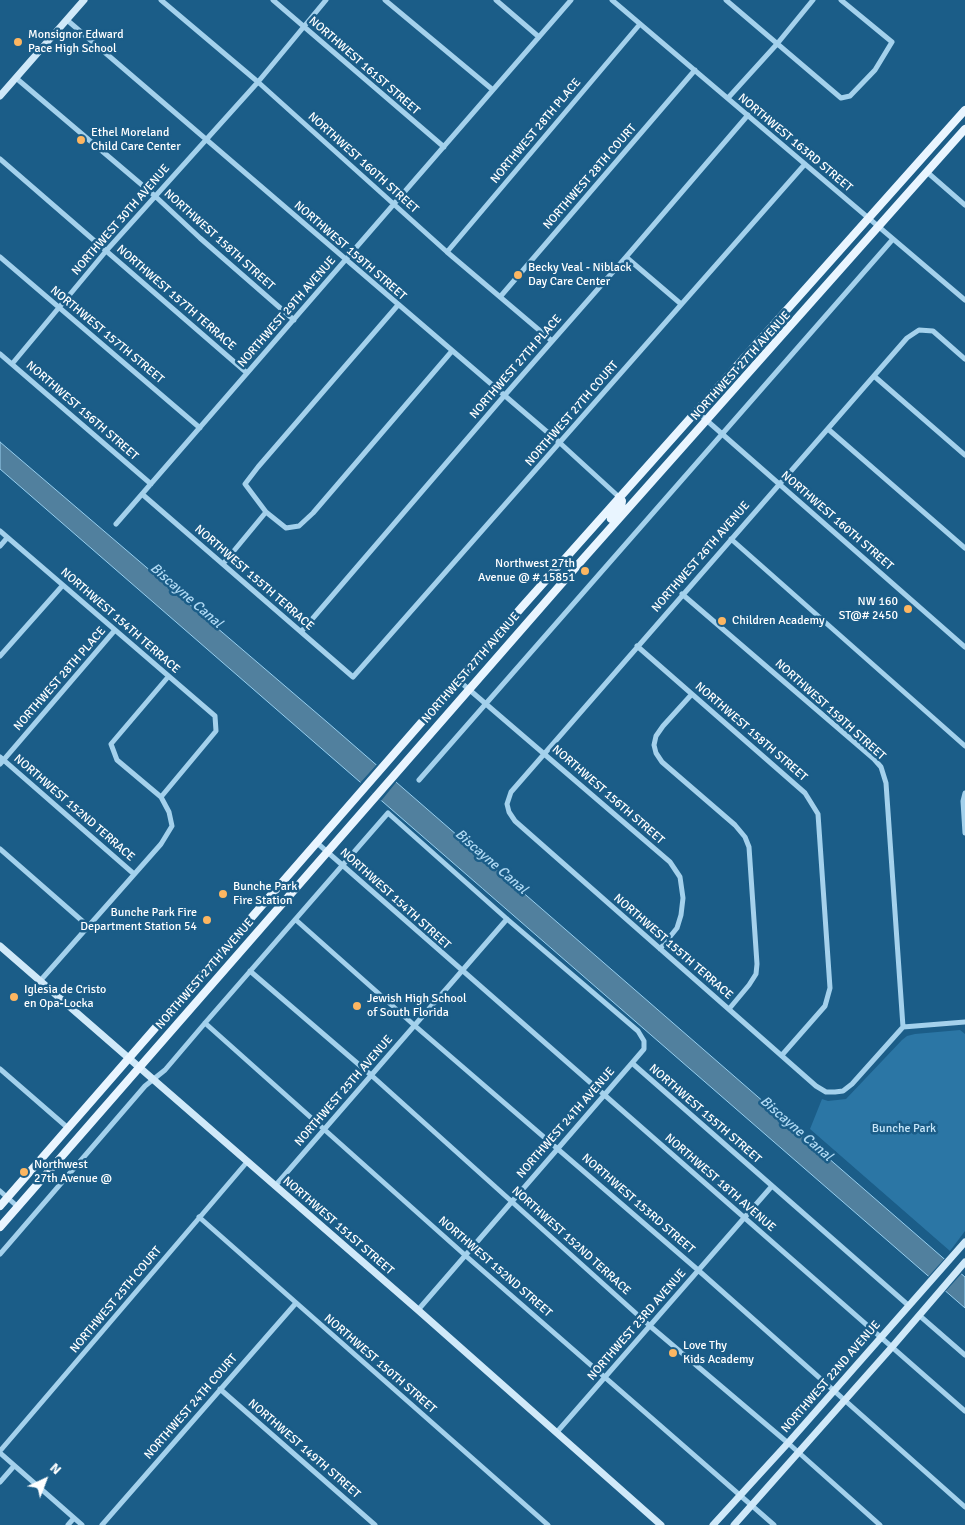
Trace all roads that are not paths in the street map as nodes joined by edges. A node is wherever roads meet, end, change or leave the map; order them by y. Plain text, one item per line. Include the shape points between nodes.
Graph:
1 (84, 0) edge
2 (161, 0) edge
3 (273, 0) edge
4 (326, 0) edge
5 (385, 0) edge
6 (496, 0) edge
7 (571, 0) edge
8 (612, 0) edge
9 (726, 0) edge
10 (813, 0) edge
11 (841, 0) edge
12 (67, 20) junction
13 (640, 24) junction
14 (304, 27) junction
15 (539, 38) junction
16 (777, 44) junction
17 (695, 70) junction
18 (16, 78) junction
19 (258, 82) junction
20 (493, 90) junction
21 (0, 96) edge
22 (728, 98) junction
23 (965, 110) edge
24 (748, 115) junction
25 (965, 129) edge
26 (205, 140) junction
27 (444, 147) junction
28 (0, 160) edge
29 (805, 164) junction
30 (927, 172) junction
31 (155, 196) junction
32 (394, 204) junction
33 (965, 205) edge
34 (868, 218) junction
35 (879, 227) junction
36 (893, 239) junction
37 (106, 251) junction
38 (447, 252) junction
39 (0, 257) edge
40 (626, 257) junction
41 (345, 260) junction
42 (803, 291) junction
43 (500, 297) junction
44 (814, 300) junction
45 (965, 300) edge
46 (681, 304) junction
47 (398, 306) junction
48 (60, 308) junction
49 (294, 320) junction
50 (552, 341) junction
51 (452, 351) junction
52 (0, 354) edge
53 (965, 359) edge
54 (12, 364) junction
55 (247, 373) junction
56 (874, 376) junction
57 (504, 396) junction
58 (696, 411) junction
59 (707, 420) junction
60 (200, 428) junction
61 (828, 429) junction
62 (722, 434) junction
63 (560, 443) junction
64 (965, 455) edge
65 (151, 484) junction
66 (779, 484) junction
67 (142, 494) junction
68 (619, 497) junction
69 (266, 512) junction
70 (116, 524) dead end
71 (0, 531) edge
72 (7, 538) junction
73 (731, 539) junction
74 (0, 546) edge
75 (965, 548) edge
76 (583, 558) junction
77 (223, 564) junction
78 (63, 585) junction
79 (682, 594) junction
80 (115, 630) junction
81 (301, 632) junction
82 (637, 646) junction
83 (965, 647) edge
84 (0, 656) edge
85 (168, 677) junction
86 (353, 677) joint
87 (458, 680) junction
88 (468, 688) junction
89 (692, 694) junction
90 (485, 703) junction
91 (965, 746) edge
92 (544, 753) junction
93 (1, 760) edge
94 (419, 780) dead end
95 (965, 792) edge
96 (160, 797) junction
97 (507, 804) joint
98 (965, 833) edge
99 (316, 842) junction
100 (0, 849) edge
101 (326, 851) junction
102 (343, 866) junction
103 (134, 874) junction
104 (507, 919) junction
105 (296, 920) junction
106 (88, 926) junction
107 (241, 929) junction
108 (251, 938) junction
109 (0, 946) edge
110 (660, 949) junction
111 (250, 971) junction
112 (462, 971) junction
113 (40, 981) junction
114 (729, 1009) junction
115 (965, 1022) edge
116 (204, 1023) junction
117 (414, 1025) junction
118 (903, 1027) junction
119 (782, 1055) junction
120 (128, 1058) junction
121 (632, 1063) junction
122 (140, 1067) junction
123 (0, 1069) edge
124 (371, 1075) junction
125 (153, 1080) junction
126 (604, 1094) junction
127 (68, 1128) junction
128 (324, 1130) junction
129 (558, 1149) junction
130 (247, 1162) junction
131 (275, 1186) junction
132 (772, 1186) junction
133 (0, 1191) edge
134 (8, 1198) junction
135 (512, 1201) junction
136 (0, 1206) edge
137 (18, 1207) junction
138 (199, 1217) junction
139 (744, 1217) junction
140 (0, 1227) edge
141 (965, 1242) edge
142 (0, 1254) edge
143 (466, 1256) junction
144 (963, 1264) edge
145 (698, 1270) junction
146 (296, 1303) junction
147 (908, 1305) junction
148 (418, 1310) junction
149 (920, 1316) junction
150 (650, 1326) junction
151 (881, 1337) junction
152 (892, 1347) junction
153 (965, 1355) edge
154 (605, 1377) junction
155 (220, 1389) junction
156 (834, 1391) junction
157 (845, 1400) junction
158 (965, 1411) edge
159 (557, 1432) junction
160 (788, 1443) junction
161 (0, 1452) edge
162 (799, 1453) junction
163 (14, 1466) junction
164 (0, 1482) edge
165 (740, 1495) junction
166 (752, 1506) junction
167 (965, 1507) edge
168 (74, 1518) junction
169 (68, 1525) edge
170 (82, 1525) edge
171 (102, 1525) edge
172 (375, 1525) edge
173 (548, 1525) edge
174 (661, 1525) edge
175 (713, 1525) edge
176 (734, 1525) edge
177 (774, 1525) edge
178 (880, 1525) edge

1 - 12 street
2 - 19 street, NORTHWEST 160TH STREET
3 - 14 street, NORTHWEST 161ST STREET
4 - 14 street, NORTHWEST 30TH AVENUE
5 - 20 street
6 - 15 street
7 - 15 street, NORTHWEST 29TH AVENUE
8 - 13 street, NORTHWEST 163RD STREET
9 - 16 street
10 - 16 street
11 - 16 street via 892,42 875,70 850,96 841,98
12 - 18 street
12 - 26 street, NORTHWEST 159TH STREET
13 - 17 street, NORTHWEST 163RD STREET
13 - 38 street, NORTHWEST 28TH PLACE
14 - 19 street, NORTHWEST 30TH AVENUE
14 - 27 street, NORTHWEST 161ST STREET
15 - 20 street, NORTHWEST 29TH AVENUE
16 - 22 street
17 - 22 street, NORTHWEST 163RD STREET
17 - 43 street, NORTHWEST 28TH COURT
18 - 21 street
18 - 31 street, NORTHWEST 158TH STREET
19 - 26 street, NORTHWEST 30TH AVENUE
19 - 32 street, NORTHWEST 160TH STREET
20 - 27 street, NORTHWEST 29TH AVENUE
22 - 24 street, NORTHWEST 163RD STREET
23 - 34 main road, NORTHWEST 27TH AVENUE
24 - 29 street, NORTHWEST 163RD STREET
24 - 40 street, NORTHWEST 27TH PLACE
25 - 30 main road, NORTHWEST 27TH AVENUE
26 - 31 street, NORTHWEST 30TH AVENUE
26 - 41 street, NORTHWEST 159TH STREET
27 - 32 street, NORTHWEST 29TH AVENUE
28 - 37 street, NORTHWEST 157TH TERRACE
29 - 34 street, NORTHWEST 163RD STREET
29 - 46 street, NORTHWEST 27TH COURT
30 - 33 street
30 - 35 main road, NORTHWEST 27TH AVENUE
31 - 37 street, NORTHWEST 30TH AVENUE
31 - 49 street, NORTHWEST 158TH STREET
32 - 38 street, NORTHWEST 160TH STREET
32 - 41 street, NORTHWEST 29TH AVENUE
34 - 35 street, NORTHWEST 163RD STREET
34 - 42 main road, NORTHWEST 27TH AVENUE
35 - 36 street, NORTHWEST 163RD STREET
35 - 44 main road, NORTHWEST 27TH AVENUE
36 - 45 street, NORTHWEST 163RD STREET
36 - 62 street
37 - 48 street, NORTHWEST 30TH AVENUE
37 - 55 street, NORTHWEST 157TH TERRACE
38 - 43 street, NORTHWEST 160TH STREET
39 - 48 street, NORTHWEST 157TH STREET
40 - 46 street
40 - 50 street, NORTHWEST 27TH PLACE
41 - 47 street, NORTHWEST 159TH STREET
41 - 49 street, NORTHWEST 29TH AVENUE
42 - 44 main road
42 - 58 main road, NORTHWEST 27TH AVENUE
43 - 50 street, NORTHWEST 160TH STREET
44 - 59 main road, NORTHWEST 27TH AVENUE
46 - 63 street, NORTHWEST 27TH COURT
47 - 51 street, NORTHWEST 159TH STREET
47 - 69 street via 245,484
48 - 54 street, NORTHWEST 30TH AVENUE
48 - 60 street, NORTHWEST 157TH STREET
49 - 55 street, NORTHWEST 29TH AVENUE
50 - 57 street, NORTHWEST 27TH PLACE
51 - 57 street, NORTHWEST 159TH STREET
51 - 69 street via 299,526 286,528
52 - 54 street, NORTHWEST 156TH STREET
53 - 56 street, NORTHWEST 26TH AVENUE via 933,331 919,330 907,338
54 - 65 street, NORTHWEST 156TH STREET
55 - 60 street, NORTHWEST 29TH AVENUE
56 - 61 street, NORTHWEST 26TH AVENUE
56 - 64 street
57 - 63 street, NORTHWEST 159TH STREET
57 - 81 street, NORTHWEST 27TH PLACE
58 - 59 street, NORTHWEST 160TH STREET
58 - 68 main road, NORTHWEST 27TH AVENUE
59 - 62 street, NORTHWEST 160TH STREET
59 - 76 main road, NORTHWEST 27TH AVENUE
60 - 65 street, NORTHWEST 29TH AVENUE
61 - 66 street, NORTHWEST 26TH AVENUE
61 - 75 street
62 - 66 street, NORTHWEST 160TH STREET
62 - 90 street
63 - 68 street, NORTHWEST 159TH STREET
63 - 86 street, NORTHWEST 27TH COURT
65 - 67 street, NORTHWEST 29TH AVENUE
66 - 73 street, NORTHWEST 26TH AVENUE
66 - 83 street, NORTHWEST 160TH STREET
67 - 70 street, NORTHWEST 29TH AVENUE
67 - 77 street, NORTHWEST 155TH TERRACE
68 - 76 main road via 621,507 583,551
68 - 87 main road, NORTHWEST 27TH AVENUE
69 - 77 street
71 - 72 street, NORTHWEST 154TH TERRACE
72 - 74 street
72 - 78 street, NORTHWEST 154TH TERRACE
73 - 79 street, NORTHWEST 26TH AVENUE
73 - 91 street
76 - 88 main road, NORTHWEST 27TH AVENUE
77 - 81 street, NORTHWEST 155TH TERRACE
78 - 80 street, NORTHWEST 154TH TERRACE
78 - 84 street
79 - 82 street, NORTHWEST 26TH AVENUE
79 - 118 street, NORTHWEST 159TH STREET via 882,768 886,783
80 - 85 street, NORTHWEST 154TH TERRACE
80 - 93 street, NORTHWEST 28TH PLACE
81 - 86 street, NORTHWEST 155TH TERRACE
82 - 89 street, NORTHWEST 158TH STREET
82 - 92 street, NORTHWEST 26TH AVENUE
85 - 96 street via 111,744 117,760
85 - 96 street, NORTHWEST 154TH TERRACE via 214,716 216,731
87 - 88 street, NORTHWEST 156TH STREET
87 - 99 main road, NORTHWEST 27TH AVENUE
88 - 90 street, NORTHWEST 156TH STREET
88 - 101 main road, NORTHWEST 27TH AVENUE
89 - 114 street via 663,726 654,745 662,762 735,825 749,847 758,964 749,985
89 - 119 street, NORTHWEST 158TH STREET via 805,793 818,814 830,988 824,1006
90 - 92 street, NORTHWEST 156TH STREET
90 - 94 street
92 - 97 street, NORTHWEST 26TH AVENUE via 511,792
92 - 110 street, NORTHWEST 156TH STREET via 670,862 680,877 681,915 677,928
93 - 103 street, NORTHWEST 152ND TERRACE
95 - 98 street
96 - 103 street via 169,812 172,826 161,844
97 - 110 street, NORTHWEST 155TH TERRACE via 515,821
99 - 101 street, NORTHWEST 154TH STREET
99 - 107 main road, NORTHWEST 27TH AVENUE
100 - 106 street
101 - 102 street, NORTHWEST 154TH STREET
101 - 108 main road, NORTHWEST 27TH AVENUE
102 - 104 street, NORTHWEST 155TH STREET via 388,813
102 - 105 street
102 - 112 street, NORTHWEST 154TH STREET
103 - 106 street
104 - 112 street, NORTHWEST 25TH AVENUE
104 - 121 street, NORTHWEST 155TH STREET via 638,1031 644,1041 644,1049
105 - 111 street
105 - 117 street, NORTHWEST 153RD STREET
106 - 113 street
107 - 108 main road
107 - 120 main road, NORTHWEST 27TH AVENUE
108 - 122 main road, NORTHWEST 27TH AVENUE
109 - 113 street, NORTHWEST 151ST STREET
110 - 114 street, NORTHWEST 155TH TERRACE
111 - 116 street
111 - 124 street, NORTHWEST 152ND TERRACE
112 - 117 street, NORTHWEST 25TH AVENUE
112 - 126 street, NORTHWEST 18TH AVENUE
113 - 120 street, NORTHWEST 151ST STREET
114 - 119 street, NORTHWEST 155TH TERRACE
115 - 118 street
116 - 125 street
116 - 128 street, NORTHWEST 152ND STREET
117 - 124 street, NORTHWEST 25TH AVENUE
117 - 129 street, NORTHWEST 153RD STREET
118 - 119 street, NORTHWEST 155TH TERRACE via 843,1091 826,1092
120 - 122 street, NORTHWEST 151ST STREET
120 - 127 main road, NORTHWEST 27TH AVENUE
121 - 126 street, NORTHWEST 24TH AVENUE
121 - 132 street, NORTHWEST 155TH STREET
122 - 125 street, NORTHWEST 151ST STREET
122 - 137 main road, NORTHWEST 27TH AVENUE
123 - 127 street
124 - 128 street, NORTHWEST 25TH AVENUE
124 - 135 street, NORTHWEST 152ND TERRACE
125 - 130 street, NORTHWEST 151ST STREET
125 - 142 street
126 - 129 street, NORTHWEST 24TH AVENUE
126 - 139 street, NORTHWEST 18TH AVENUE
127 - 134 main road, NORTHWEST 27TH AVENUE
128 - 131 street, NORTHWEST 25TH AVENUE
128 - 143 street, NORTHWEST 152ND STREET
129 - 135 street, NORTHWEST 24TH AVENUE
129 - 145 street, NORTHWEST 153RD STREET
130 - 131 street, NORTHWEST 151ST STREET
130 - 138 street, NORTHWEST 25TH COURT
131 - 148 street, NORTHWEST 151ST STREET
132 - 139 street, NORTHWEST 23RD AVENUE
132 - 147 street, NORTHWEST 155TH STREET
133 - 134 street
134 - 136 main road, NORTHWEST 27TH AVENUE
134 - 137 street
135 - 143 street, NORTHWEST 24TH AVENUE
135 - 150 street, NORTHWEST 152ND TERRACE
137 - 140 main road, NORTHWEST 27TH AVENUE
138 - 146 street, NORTHWEST 150TH STREET
138 - 161 street, NORTHWEST 25TH COURT
139 - 145 street, NORTHWEST 23RD AVENUE
139 - 151 street, NORTHWEST 18TH AVENUE
141 - 147 street, NORTHWEST 22ND AVENUE
143 - 148 street, NORTHWEST 24TH AVENUE
143 - 154 street, NORTHWEST 152ND STREET
144 - 149 street, NORTHWEST 22ND AVENUE
145 - 150 street, NORTHWEST 23RD AVENUE
145 - 156 street, NORTHWEST 153RD STREET
146 - 155 street, NORTHWEST 24TH COURT
146 - 173 street, NORTHWEST 150TH STREET
147 - 151 street, NORTHWEST 22ND AVENUE
148 - 159 street, NORTHWEST 151ST STREET
149 - 152 street, NORTHWEST 22ND AVENUE
149 - 153 street
150 - 154 street, NORTHWEST 23RD AVENUE
150 - 160 street, NORTHWEST 152ND TERRACE
151 - 152 street, NORTHWEST 18TH AVENUE
151 - 156 street, NORTHWEST 22ND AVENUE
152 - 157 street, NORTHWEST 22ND AVENUE
152 - 158 street, NORTHWEST 18TH AVENUE
154 - 159 street, NORTHWEST 23RD AVENUE
154 - 165 street, NORTHWEST 152ND STREET
155 - 171 street, NORTHWEST 24TH COURT
155 - 172 street, NORTHWEST 149TH STREET
156 - 157 street, NORTHWEST 153RD STREET
156 - 160 street, NORTHWEST 22ND AVENUE
157 - 162 street, NORTHWEST 22ND AVENUE
157 - 167 street, NORTHWEST 153RD STREET
159 - 174 street, NORTHWEST 151ST STREET
160 - 162 street, NORTHWEST 152ND TERRACE
160 - 165 street, NORTHWEST 22ND AVENUE
161 - 163 street
162 - 166 street, NORTHWEST 22ND AVENUE
162 - 178 street, NORTHWEST 152ND TERRACE
163 - 164 street
163 - 168 street
165 - 166 street, NORTHWEST 152ND STREET
165 - 175 street, NORTHWEST 22ND AVENUE
166 - 176 street, NORTHWEST 22ND AVENUE
166 - 177 street, NORTHWEST 152ND STREET
168 - 169 street
168 - 170 street

